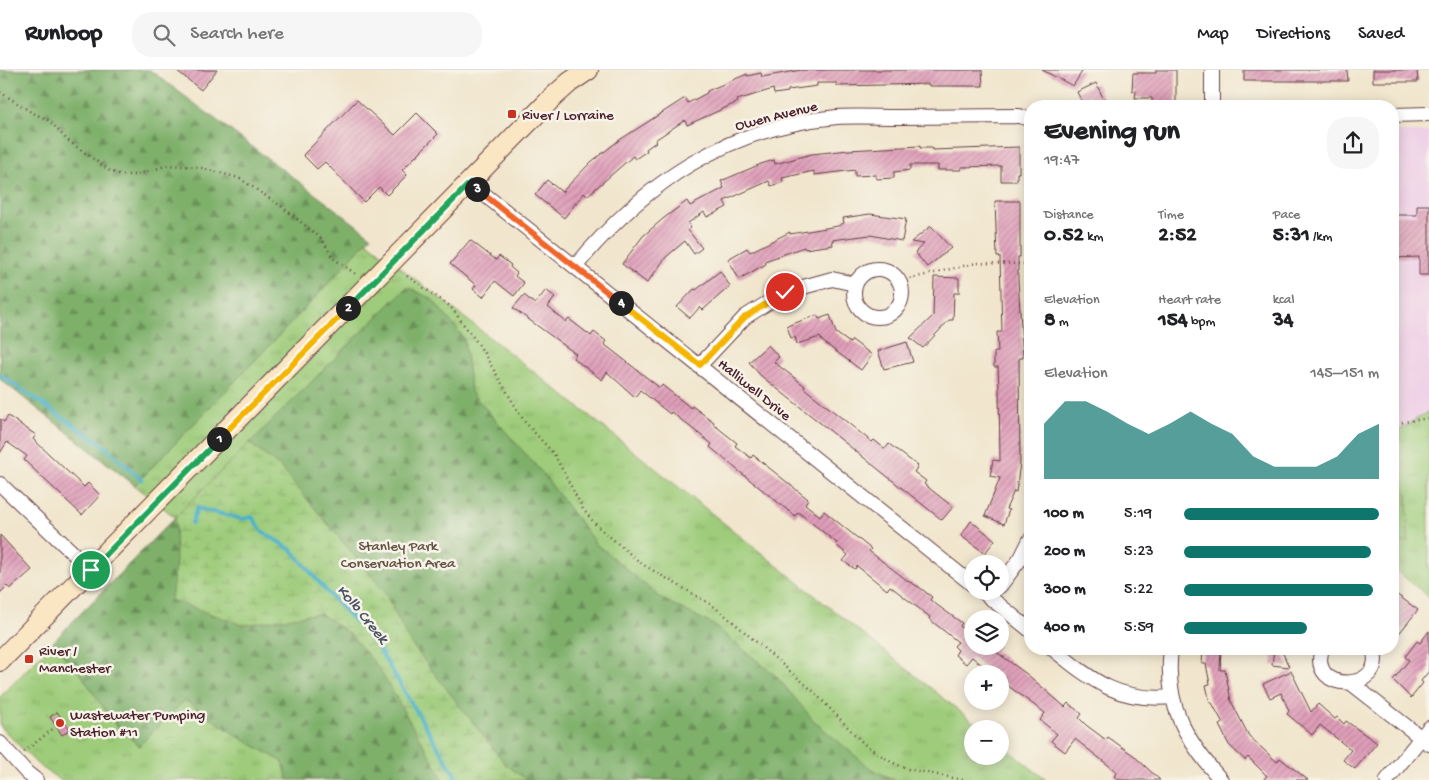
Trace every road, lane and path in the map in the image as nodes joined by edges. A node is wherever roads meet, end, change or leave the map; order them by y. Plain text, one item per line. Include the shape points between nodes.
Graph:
1 (588, 70) edge
2 (1212, 70) edge
3 (566, 76) edge
4 (0, 92) edge
5 (1212, 100) edge
6 (1429, 114) edge
7 (1399, 115) edge
8 (1024, 117) edge
9 (470, 183) junction
10 (1024, 264) edge
11 (575, 267) junction
12 (358, 276) dead end
13 (407, 276) dead end
14 (900, 281) junction
15 (855, 284) junction
16 (700, 365) junction
17 (1429, 418) edge
18 (1399, 423) edge
19 (0, 484) edge
20 (1024, 552) edge
21 (91, 570) junction
22 (1009, 574) edge
23 (964, 578) edge
24 (997, 600) edge
25 (1024, 625) edge
26 (1061, 655) edge
27 (1170, 655) edge
28 (1322, 655) edge
29 (1373, 655) edge
30 (0, 661) edge
31 (1351, 683) junction
32 (1172, 697) junction
33 (54, 728) dead end
34 (1426, 736) edge
35 (0, 743) edge
36 (15, 759) junction
37 (36, 780) edge
38 (963, 780) edge
39 (1221, 780) edge
40 (1387, 780) edge

1 - 3 street
2 - 5 street
3 - 9 street
4 - 12 path via 50,121 66,139 110,171 136,175 168,165 239,178 322,239 333,258
6 - 7 street
8 - 11 street, Owen Avenue via 838,117 740,138 709,152 661,182 616,220
9 - 11 street, Halliwell Drive
9 - 21 street
10 - 14 path via 976,263
11 - 16 street, Halliwell Drive
13 - 38 path via 450,306 479,345 524,421 554,454 596,525 642,564 712,605 732,621 813,691 864,744 908,769
14 - 15 street via 885,269 876,268 865,271
14 - 15 street via 902,290 898,306 892,312 875,317 863,313 857,306 853,292
15 - 16 street via 832,279 785,292 745,317
16 - 23 street, Halliwell Drive
17 - 18 path
19 - 21 street
20 - 22 street
21 - 30 street
24 - 25 street
26 - 32 street via 1109,689 1147,699
27 - 32 street
28 - 31 street via 1321,664 1332,679
29 - 31 street via 1374,663 1369,672 1361,680
31 - 34 street
32 - 39 street via 1183,731
33 - 36 path
34 - 40 street
35 - 36 street
36 - 37 street

